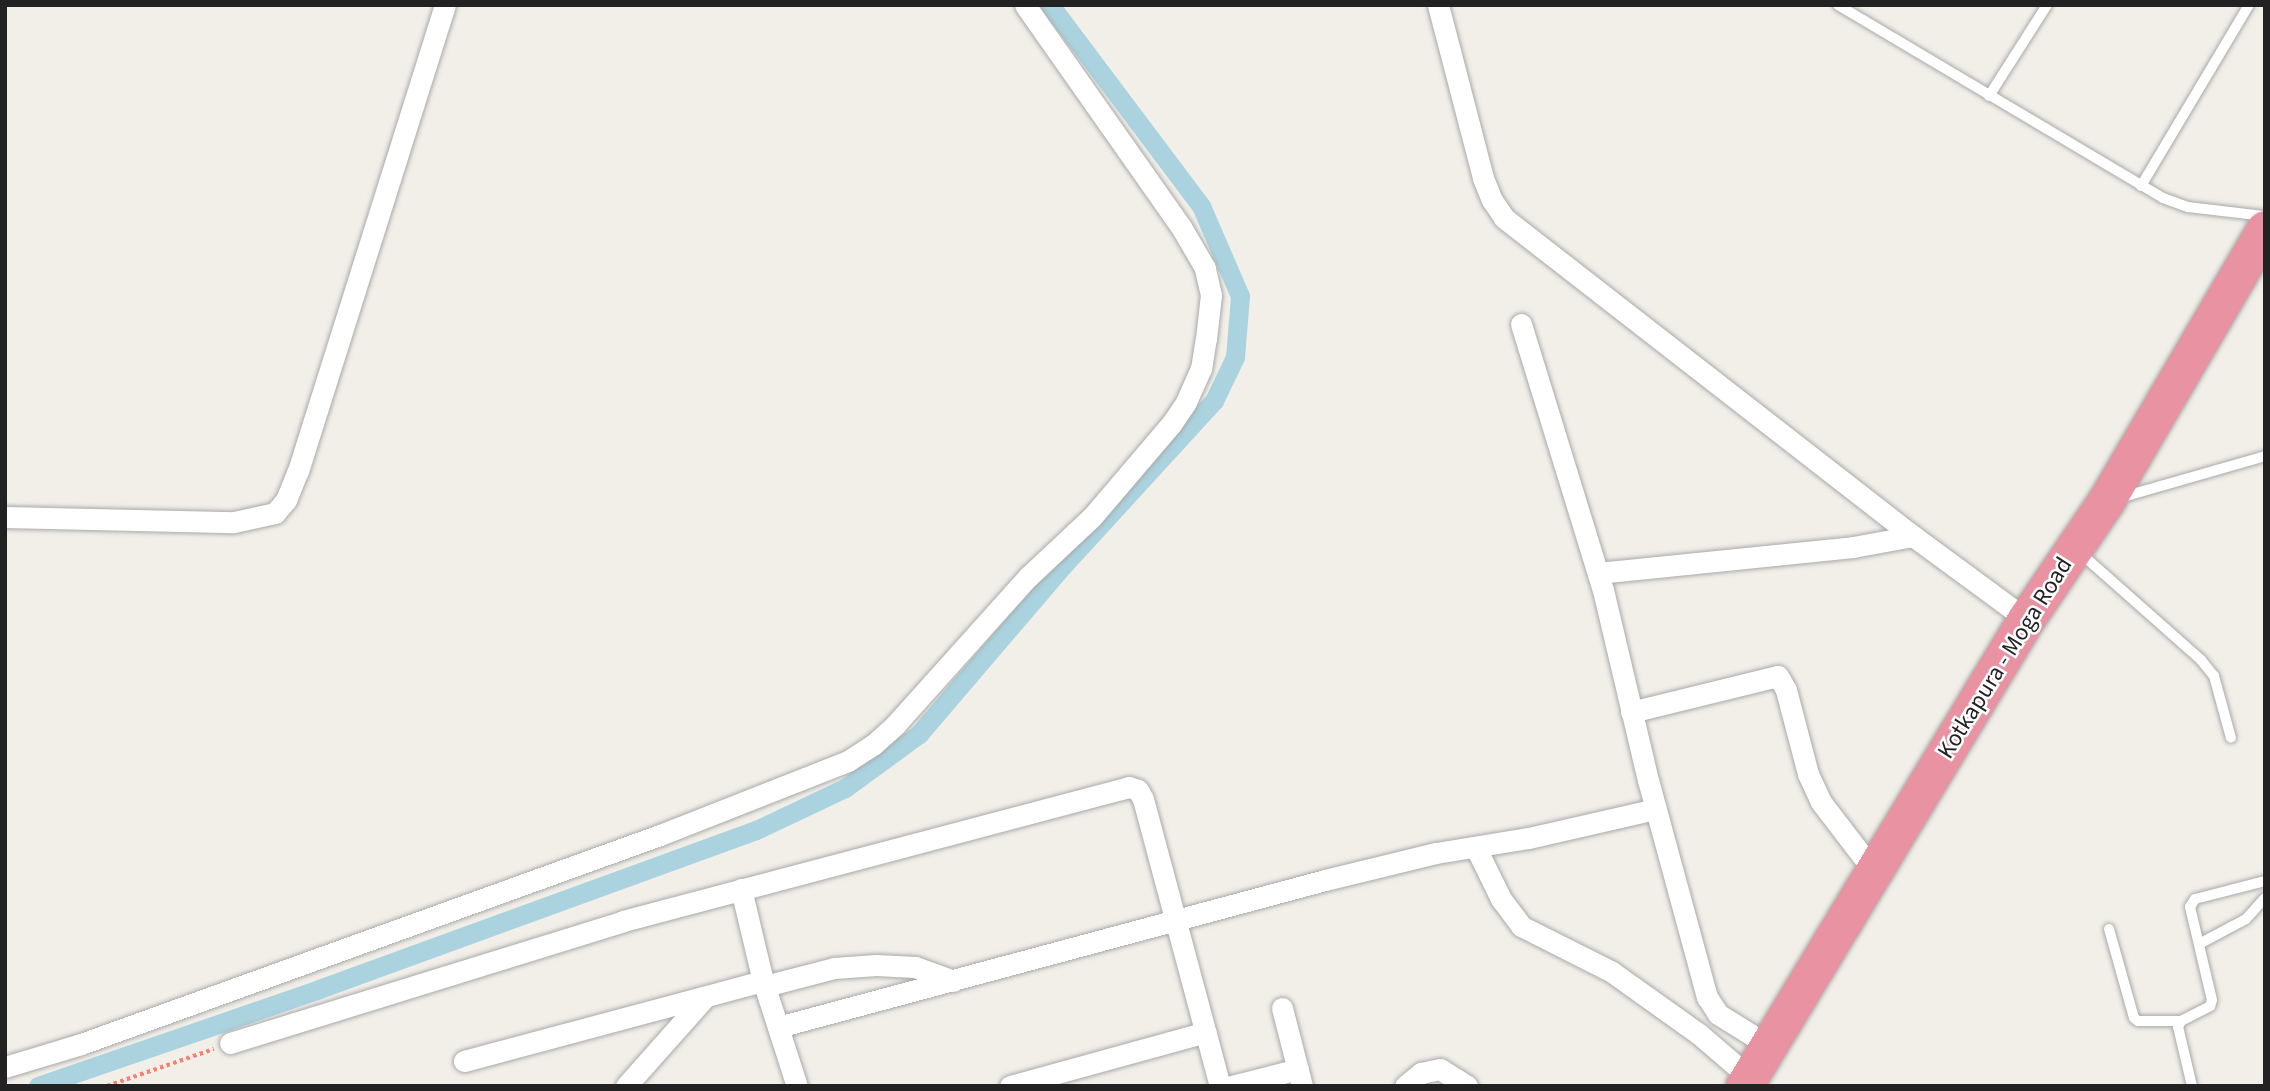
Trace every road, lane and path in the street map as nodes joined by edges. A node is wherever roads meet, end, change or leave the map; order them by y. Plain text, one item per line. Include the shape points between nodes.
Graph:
1 (445, 5) edge
2 (1025, 5) edge
3 (1438, 5) edge
4 (1458, 5) edge
5 (1839, 5) edge
6 (2046, 5) edge
7 (2249, 5) edge
8 (1445, 27) junction
9 (1989, 96) junction
10 (2141, 186) junction
11 (2265, 216) edge
12 (2265, 229) edge
13 (1521, 324) dead end
14 (2265, 456) edge
15 (2106, 501) junction
16 (5, 517) edge
17 (1913, 536) junction
18 (2074, 548) junction
19 (1598, 573) junction
20 (2026, 619) junction
21 (1631, 712) junction
22 (2231, 738) dead end
23 (1656, 809) junction
24 (1476, 848) junction
25 (1873, 870) junction
26 (2265, 881) edge
27 (741, 889) junction
28 (2265, 898) edge
29 (1177, 922) junction
30 (2109, 929) dead end
31 (2199, 944) junction
32 (954, 981) junction
33 (764, 983) junction
34 (705, 997) junction
35 (1282, 1008) dead end
36 (2181, 1021) junction
37 (778, 1027) junction
38 (1206, 1032) junction
39 (230, 1044) joint
40 (1768, 1045) junction
41 (464, 1061) dead end
42 (5, 1067) edge
43 (1300, 1078) edge
44 (1746, 1082) edge
45 (107, 1086) edge
46 (626, 1086) edge
47 (797, 1086) edge
48 (1010, 1086) edge
49 (1220, 1086) edge
50 (1232, 1086) edge
51 (1405, 1086) edge
52 (1467, 1086) edge
53 (2192, 1086) edge

1 - 16 street via 298,471 275,513 234,522
2 - 42 street via 1205,268 1212,295 1201,369 1172,423 1114,492 1028,577 896,724 848,761 660,835 81,1044
3 - 8 street
4 - 8 street
5 - 9 lane
6 - 9 lane
7 - 10 lane
8 - 17 street via 1483,178 1504,218
9 - 10 lane
10 - 11 lane via 2188,207
12 - 15 highway, Kotkapura - Moga Road
13 - 19 street
14 - 15 lane
15 - 18 highway, Kotkapura - Moga Road
17 - 19 street via 1853,547
17 - 20 street
18 - 20 highway, Kotkapura - Moga Road
18 - 22 lane via 2202,660 2214,676
19 - 21 street
20 - 25 highway, Kotkapura - Moga Road
21 - 23 street
21 - 25 street via 1778,676 1817,793
23 - 24 street
23 - 40 street via 1711,1006
24 - 29 street via 1325,880
24 - 44 street via 1501,899 1521,926 1612,972 1699,1034
25 - 40 highway, Kotkapura - Moga Road
26 - 31 lane via 2192,902
27 - 29 street via 1129,787 1138,790 1143,799
27 - 33 street
27 - 39 street via 623,921
28 - 31 lane via 2246,919
29 - 32 street
29 - 38 street
30 - 36 lane via 2134,1018
31 - 36 lane via 2212,1000 2210,1006
32 - 33 street via 915,967 876,965 834,968
32 - 37 street
33 - 34 street
33 - 37 street
34 - 41 street
34 - 46 street
35 - 43 street
36 - 53 lane via 2179,1033
37 - 47 street
38 - 48 street
38 - 49 street
39 - 45 path
40 - 44 highway, Kotkapura - Moga Road
43 - 50 street
51 - 52 street via 1422,1073 1440,1069

